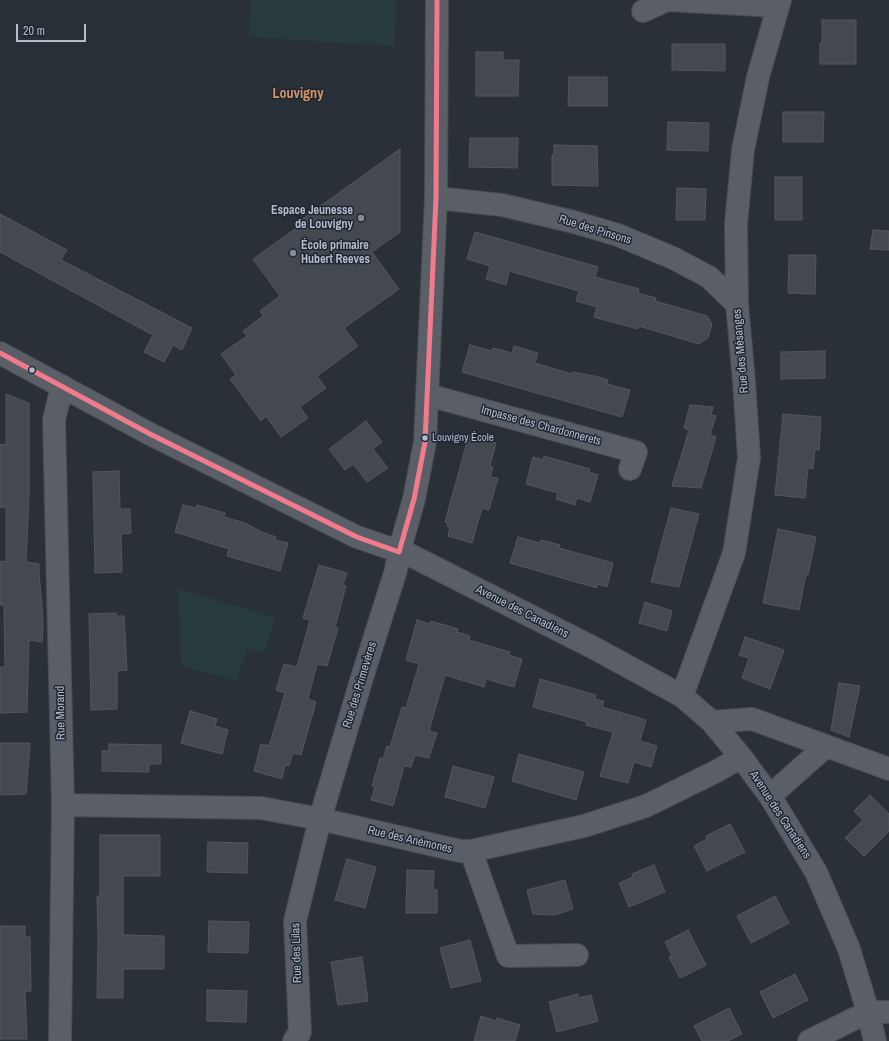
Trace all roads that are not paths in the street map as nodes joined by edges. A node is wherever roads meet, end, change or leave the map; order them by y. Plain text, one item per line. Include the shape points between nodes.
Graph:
1 (437, 0) edge
2 (779, 3) edge
3 (643, 11) dead end
4 (436, 198) junction
5 (737, 304) junction
6 (0, 353) edge
7 (62, 386) junction
8 (428, 395) junction
9 (630, 470) dead end
10 (399, 552) junction
11 (682, 696) junction
12 (712, 722) junction
13 (825, 746) junction
14 (741, 757) junction
15 (889, 768) edge
16 (770, 796) junction
17 (63, 805) junction
18 (320, 819) junction
19 (470, 851) junction
20 (577, 955) dead end
21 (879, 1012) edge
22 (301, 1038) edge
23 (60, 1041) edge
24 (809, 1041) edge
25 (875, 1041) edge

1 - 4 street, Rue des Primevères
2 - 3 street via 667,0
2 - 5 street, Rue des Mésanges via 758,77 743,150 736,224
4 - 5 street, Rue des Pinsons via 502,205 618,235 673,258 709,277
4 - 8 street, Rue des Primevères
5 - 11 street, Rue des Mésanges via 749,458 734,552
6 - 7 street, Avenue des Canadiens
7 - 10 street, Avenue des Canadiens via 150,434 357,538
7 - 17 street, Rue Morand via 54,420
8 - 9 street, Impasse des Chardonnerets via 636,452
8 - 10 street, Rue des Primevères via 425,442 414,499
10 - 11 street, Avenue des Canadiens via 410,555 594,648
10 - 18 street, Rue des Primevères via 396,570
11 - 12 street, Avenue des Canadiens
12 - 13 street via 752,719
12 - 14 street, Avenue des Canadiens
13 - 15 street
13 - 16 street
14 - 16 street, Avenue des Canadiens
14 - 19 street, Rue des Anémones via 646,806 584,826
16 - 21 street, Avenue des Canadiens via 816,872
17 - 18 street, Rue des Anémones via 261,808
17 - 23 street, Rue Morand
18 - 19 street, Rue des Anémones via 460,852
18 - 22 street, Rue des Lilas via 295,921
19 - 20 street via 508,956
21 - 24 street
21 - 25 street, Avenue des Canadiens

